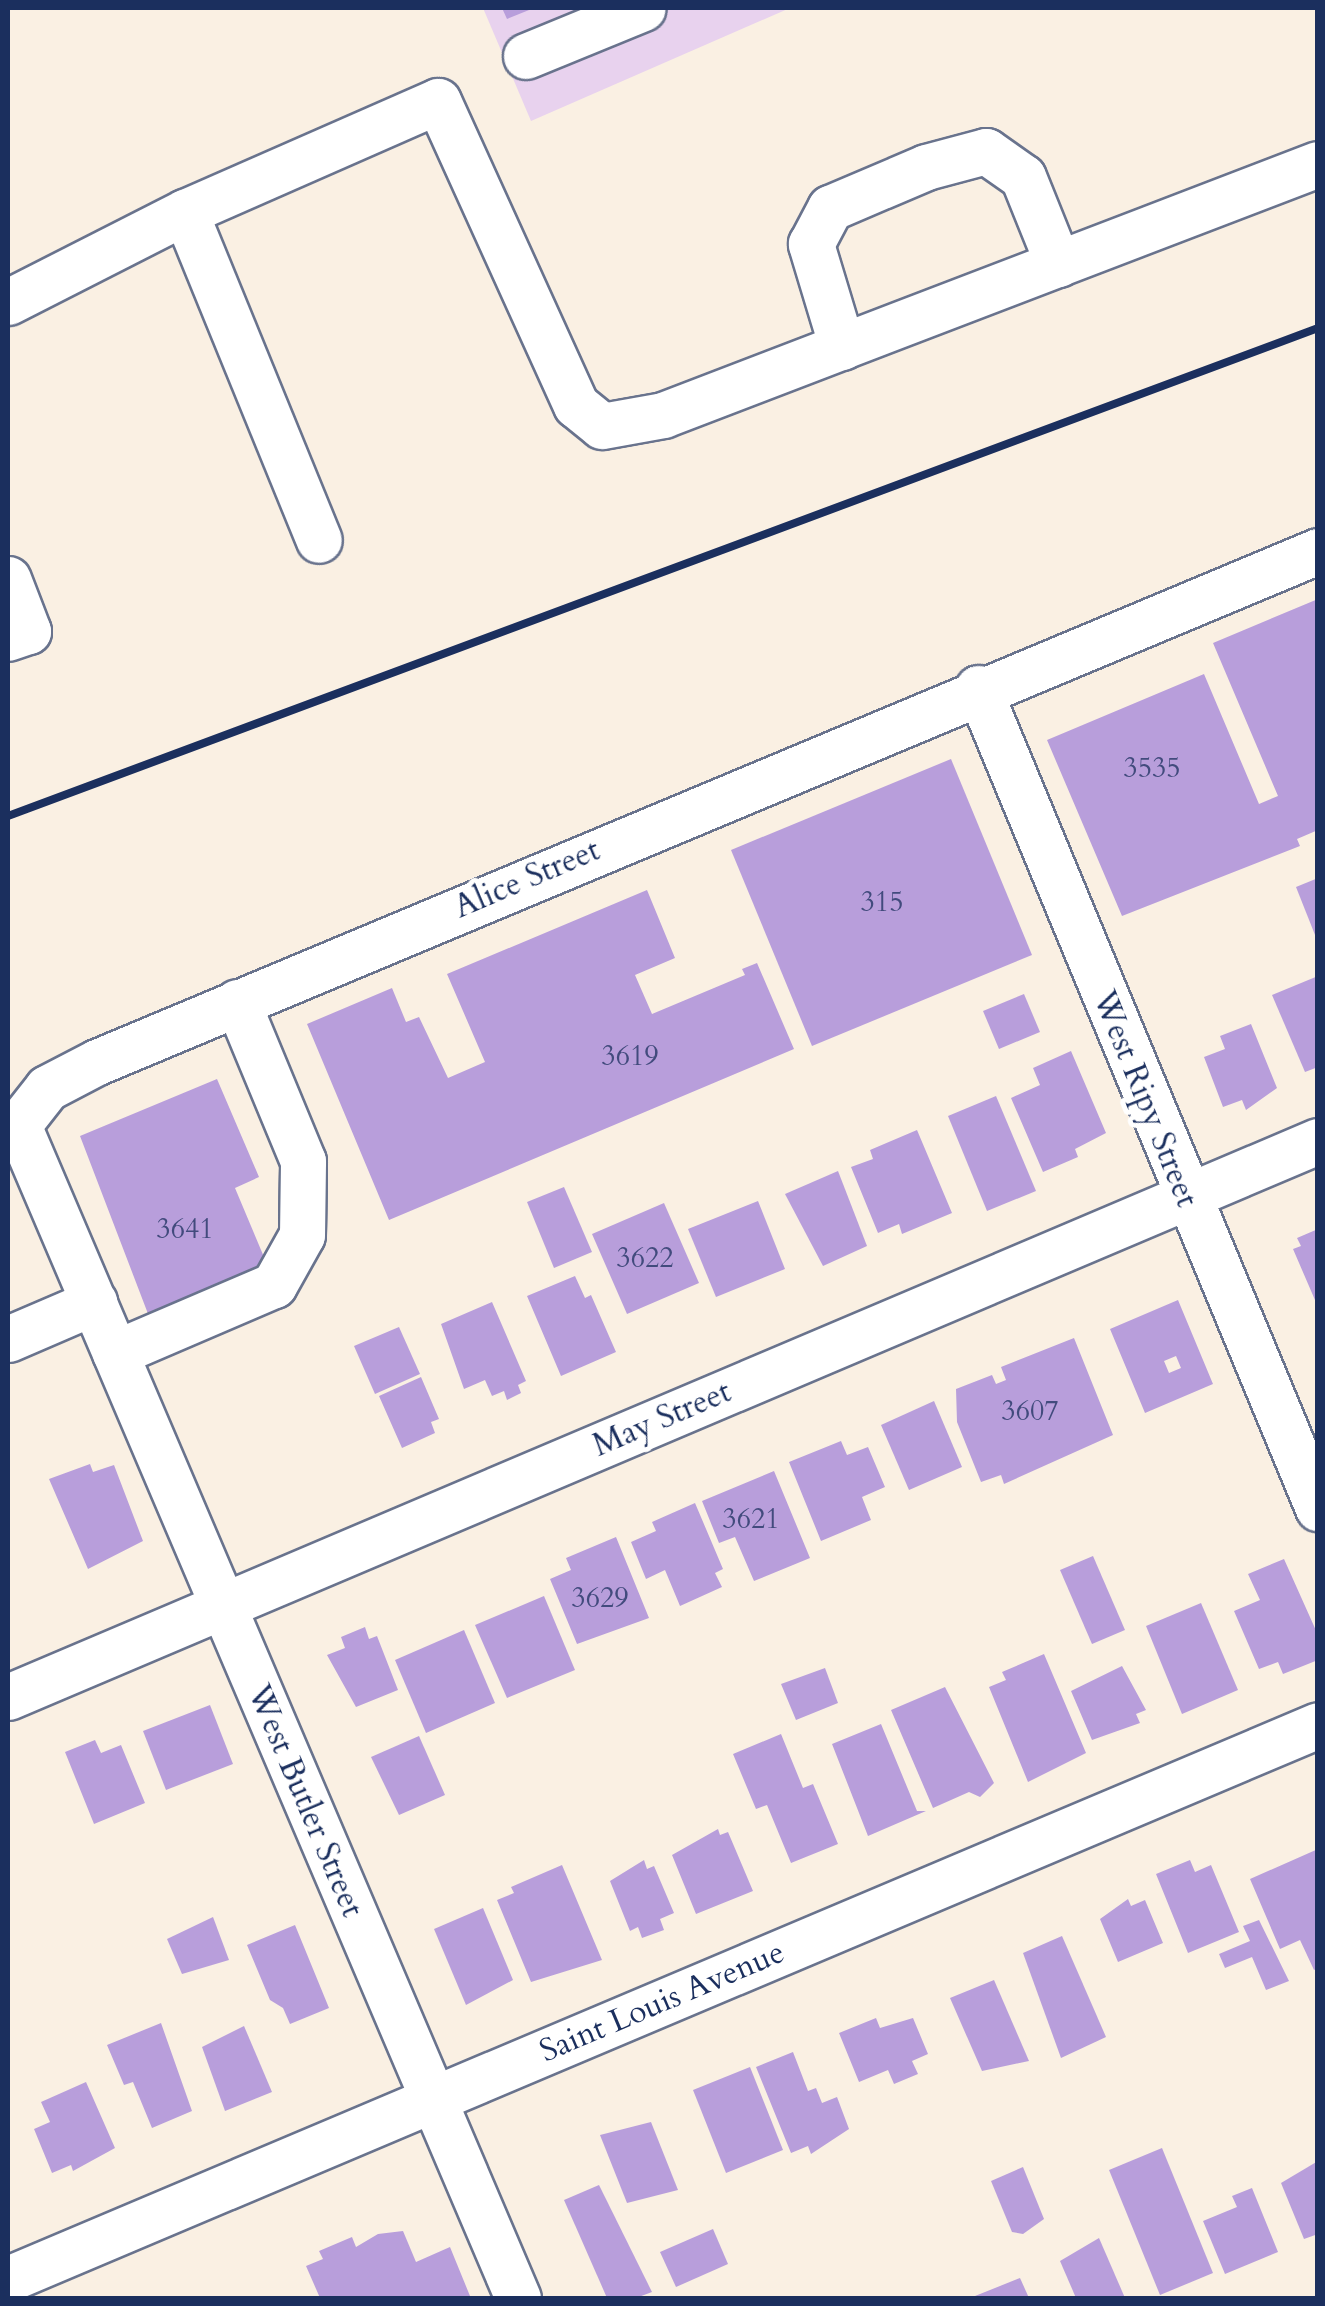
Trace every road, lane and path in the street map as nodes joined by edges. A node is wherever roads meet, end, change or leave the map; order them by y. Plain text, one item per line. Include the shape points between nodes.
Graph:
1 (643, 8) edge
2 (526, 56) dead end
3 (1318, 164) edge
4 (185, 212) junction
5 (1058, 264) junction
6 (8, 302) edge
7 (842, 347) junction
8 (319, 540) dead end
9 (1318, 551) edge
10 (8, 579) edge
11 (8, 638) edge
12 (978, 688) junction
13 (237, 1002) junction
14 (1318, 1141) edge
15 (1184, 1198) junction
16 (94, 1302) junction
17 (8, 1339) edge
18 (115, 1353) junction
19 (1318, 1508) edge
20 (222, 1606) junction
21 (8, 1697) edge
22 (1318, 1725) edge
23 (432, 2099) junction
24 (8, 2279) edge
25 (518, 2298) edge

1 - 2 street
3 - 5 street
4 - 6 street
4 - 7 street via 438,101 567,388 602,426 663,415
4 - 8 street
5 - 7 street
5 - 7 street via 1023,177 986,152 926,167 830,208 811,244
9 - 12 street, Alice Street
10 - 11 street via 28,631
12 - 13 street, Alice Street
12 - 15 street, West Ripy Street
13 - 16 street, Alice Street via 47,1088 18,1125
13 - 18 street via 303,1161 302,1235 274,1285
14 - 15 street, May Street
15 - 19 street, West Ripy Street
15 - 20 street, May Street
16 - 17 street
16 - 18 street, West Butler Street
18 - 20 street, West Butler Street
20 - 21 street, May Street
20 - 23 street, West Butler Street
22 - 23 street, Saint Louis Avenue
23 - 24 street, Saint Louis Avenue
23 - 25 street, West Butler Street

